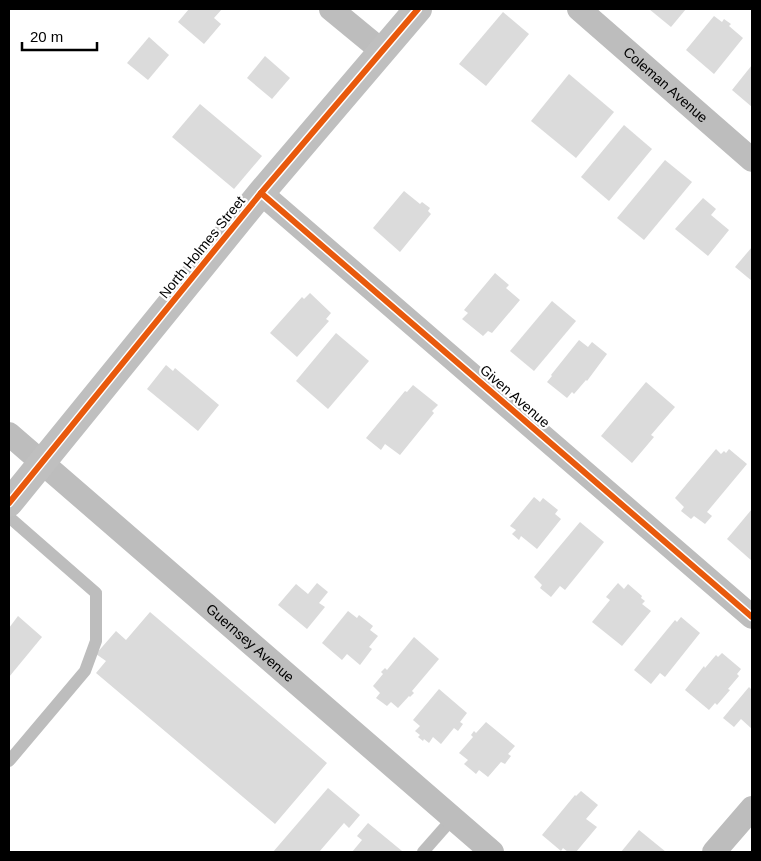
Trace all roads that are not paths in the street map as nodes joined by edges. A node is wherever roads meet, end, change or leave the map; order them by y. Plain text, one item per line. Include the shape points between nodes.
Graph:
1 (331, 9) edge
2 (418, 9) edge
3 (579, 9) edge
4 (382, 52) junction
5 (752, 160) edge
6 (261, 193) junction
7 (9, 434) edge
8 (43, 463) junction
9 (9, 504) edge
10 (9, 518) edge
11 (752, 617) edge
12 (9, 761) edge
13 (752, 808) edge
14 (453, 818) junction
15 (423, 852) edge
16 (492, 852) edge
17 (714, 852) edge

1 - 4 street
2 - 4 street, North Holmes Street
3 - 5 street, Coleman Avenue
4 - 6 street, North Holmes Street
6 - 8 street, North Holmes Street
6 - 11 street, Given Avenue
7 - 8 street, Guernsey Avenue
8 - 9 street, North Holmes Street
8 - 14 street, Guernsey Avenue
10 - 12 lane via 96,593 96,642 85,671
13 - 17 street
14 - 15 lane
14 - 16 street, Guernsey Avenue

